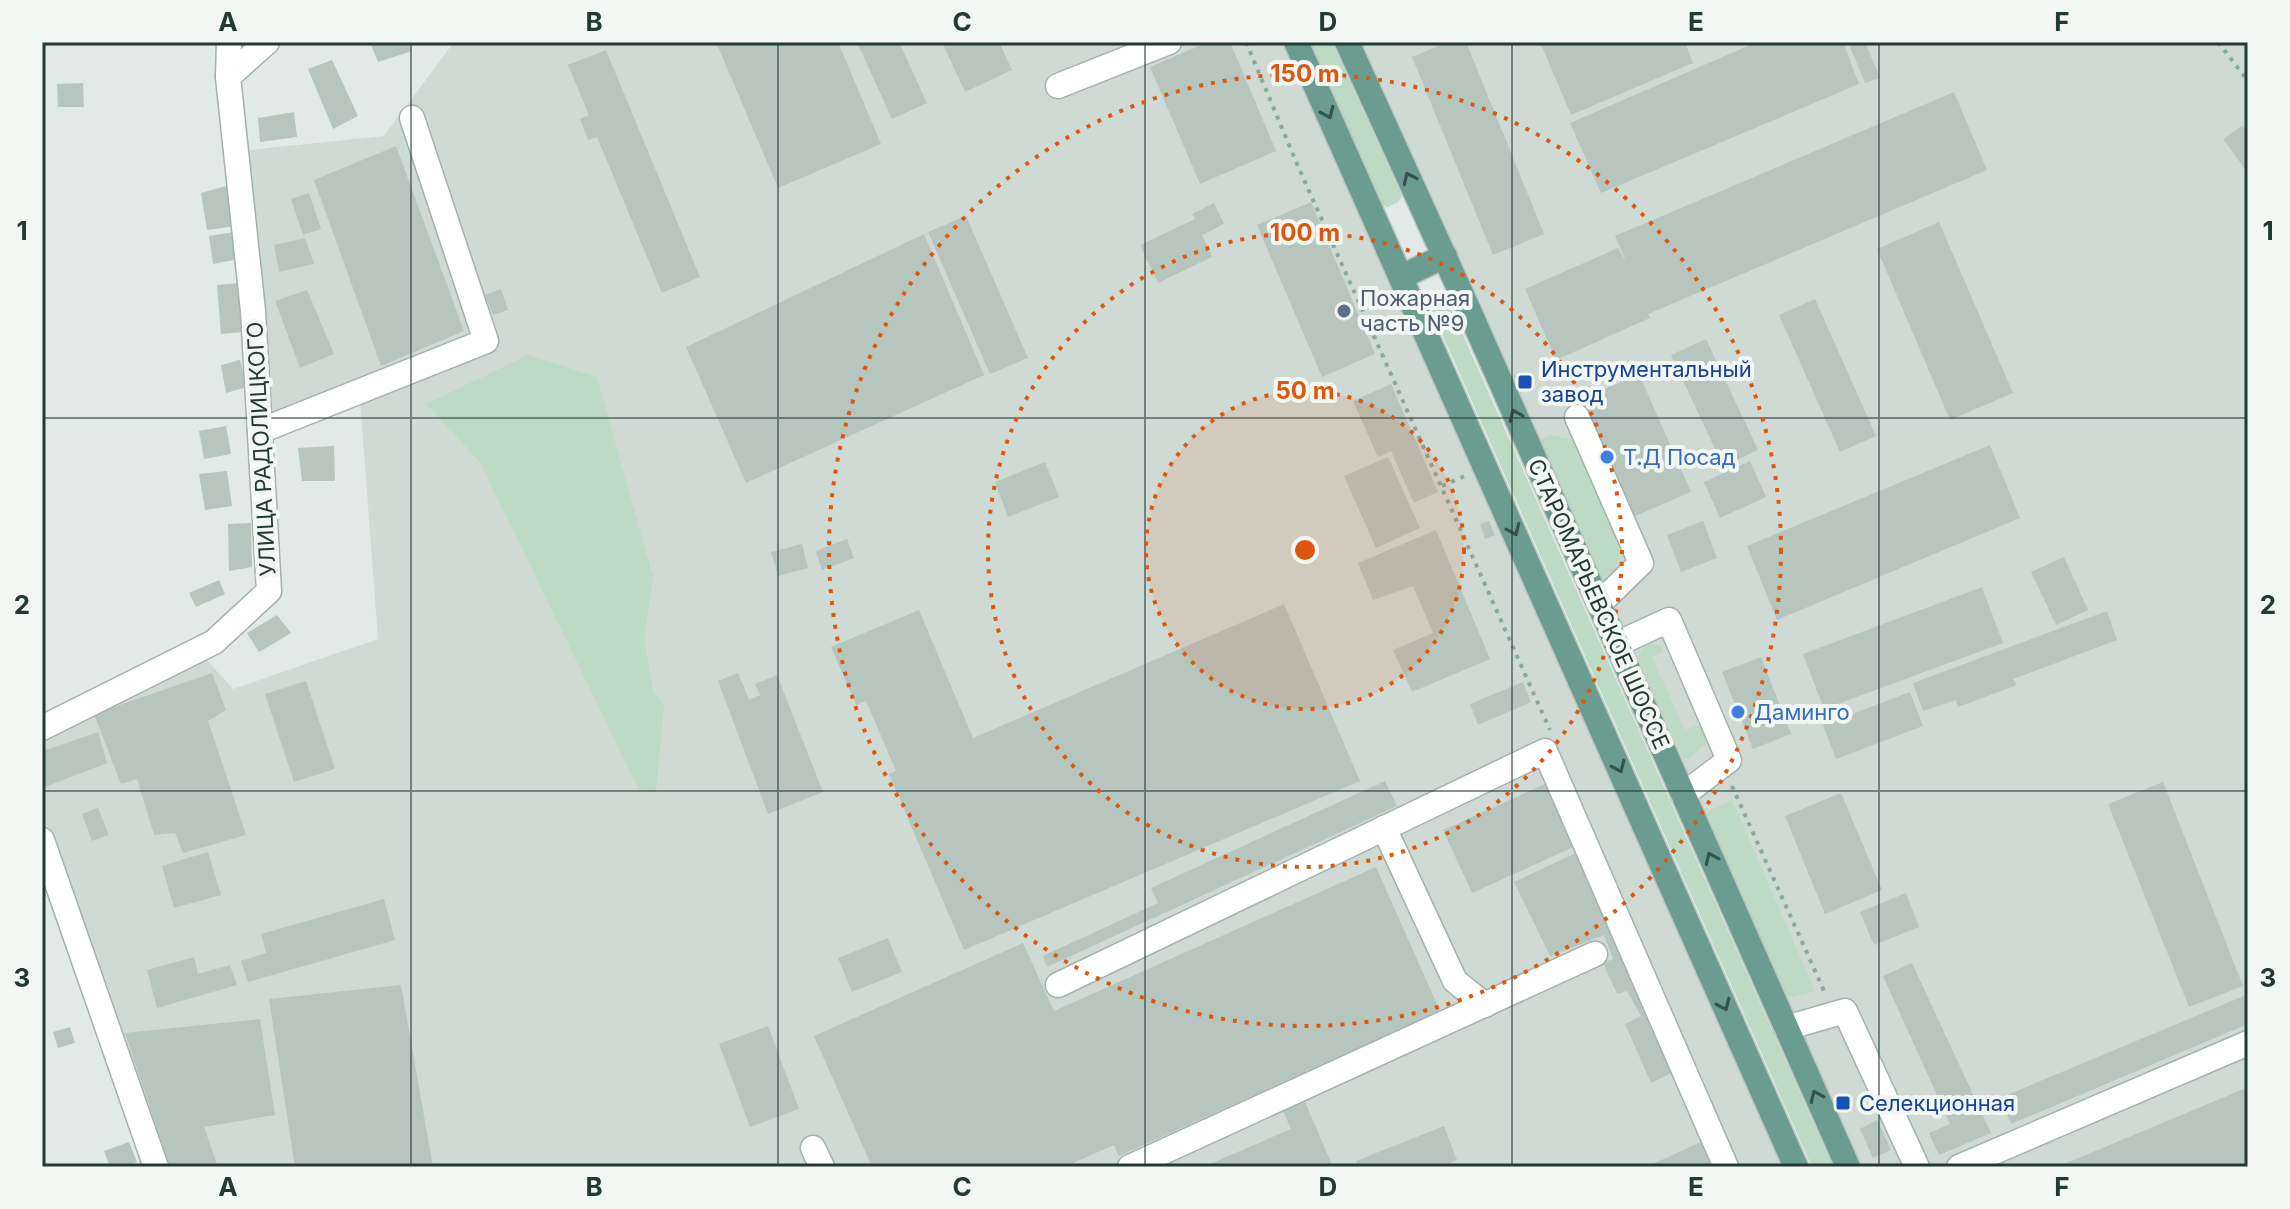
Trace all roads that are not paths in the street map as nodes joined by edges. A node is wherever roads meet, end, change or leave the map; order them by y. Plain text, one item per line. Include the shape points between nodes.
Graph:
1 (229, 42) edge
2 (267, 42) edge
3 (1169, 42) edge
4 (1296, 42) edge
5 (1347, 42) edge
6 (228, 77) junction
7 (1058, 86) dead end
8 (412, 118) dead end
9 (1445, 256) junction
10 (1401, 277) junction
11 (1577, 417) dead end
12 (260, 431) junction
13 (1599, 604) junction
14 (1617, 644) junction
15 (42, 728) edge
16 (1683, 795) junction
17 (1384, 828) junction
18 (42, 840) edge
19 (1595, 954) dead end
20 (1058, 985) dead end
21 (1485, 1005) junction
22 (1786, 1028) junction
23 (2248, 1043) edge
24 (156, 1167) edge
25 (1130, 1167) edge
26 (1726, 1167) edge
27 (1796, 1167) edge
28 (1848, 1167) edge
29 (1917, 1167) edge
30 (1959, 1167) edge

1 - 6 street, УЛИЦА РАДОЛИЦКОГО
2 - 6 street
3 - 7 street
4 -> 10 main road
9 -> 5 main road, СТАРОМАРЬЕВСКОЕ ШОССЕ
6 - 12 street, УЛИЦА РАДОЛИЦКОГО
8 - 12 street via 486,341
9 - 10 main road
13 -> 9 main road, СТАРОМАРЬЕВСКОЕ ШОССЕ
10 -> 27 main road
11 - 13 street via 1641,563
12 - 15 street, УЛИЦА РАДОЛИЦКОГО via 269,591 214,642
13 - 14 main road, СТАРОМАРЬЕВСКОЕ ШОССЕ
14 - 16 main road, СТАРОМАРЬЕВСКОЕ ШОССЕ
14 - 16 street via 1669,620 1729,760
22 -> 16 main road, СТАРОМАРЬЕВСКОЕ ШОССЕ
17 - 20 street
17 - 21 street via 1455,981
17 - 26 street via 1545,751
18 - 24 street
19 - 21 street
21 - 25 street
28 -> 22 main road, СТАРОМАРЬЕВСКОЕ ШОССЕ
22 - 29 street via 1845,1011
23 - 30 street

